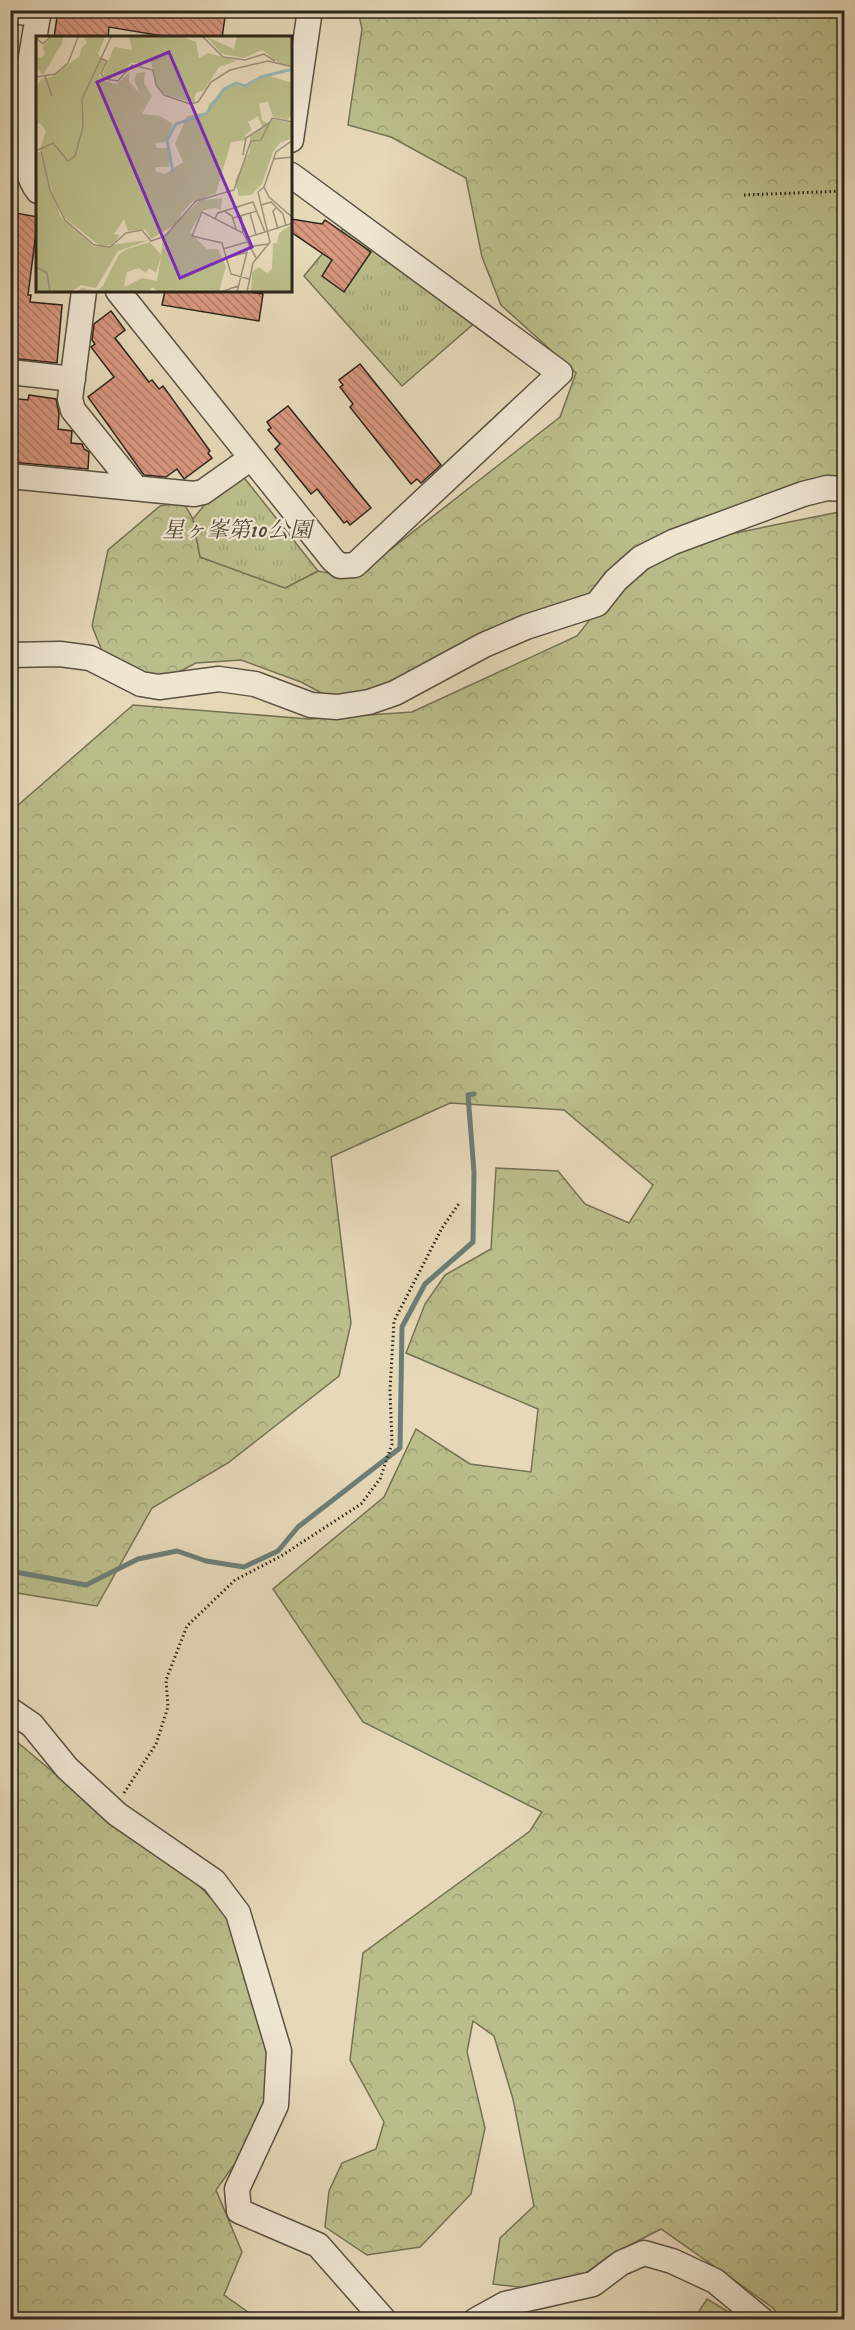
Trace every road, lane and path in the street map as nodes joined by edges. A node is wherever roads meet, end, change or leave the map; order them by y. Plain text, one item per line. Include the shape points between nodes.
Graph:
1 (310, 10) edge
2 (10, 11) edge
3 (39, 12) edge
4 (37, 36) edge
5 (36, 47) edge
6 (34, 70) edge
7 (293, 109) edge
8 (18, 121) edge
9 (292, 124) edge
10 (292, 176) edge
11 (26, 185) edge
12 (844, 191) edge
13 (744, 195) dead end
14 (84, 292) edge
15 (118, 292) edge
16 (10, 372) edge
17 (73, 379) junction
18 (251, 458) junction
19 (10, 476) edge
20 (136, 488) junction
21 (844, 489) edge
22 (10, 654) edge
23 (460, 1202) dead end
24 (10, 1710) edge
25 (117, 1814) junction
26 (384, 2319) edge
27 (476, 2319) edge
28 (762, 2319) edge

1 - 7 street
2 - 3 street
3 - 4 street
5 - 6 street
6 - 8 street
7 - 9 street
8 - 11 street
10 - 18 street via 560,373 355,565 340,566 333,560
12 - 13 path
14 - 17 street
15 - 18 street
16 - 17 street
17 - 20 street via 73,410
18 - 20 street via 203,492
19 - 20 street
21 - 22 street via 827,488 803,494 672,542 641,558 597,604 484,645 395,693 369,702 337,707 310,705 255,684 219,679 159,687 141,684 90,658
23 - 25 path via 442,1228 394,1321 392,1444 381,1479 361,1504 281,1556 235,1580 187,1626 166,1680 168,1707 156,1744 125,1789
24 - 25 street via 32,1725 67,1768
25 - 26 street via 214,1881 238,1912 259,1980 279,2051 276,2105 237,2189 239,2211 318,2245
27 - 28 street via 505,2304 593,2284 621,2263 644,2253 715,2281

